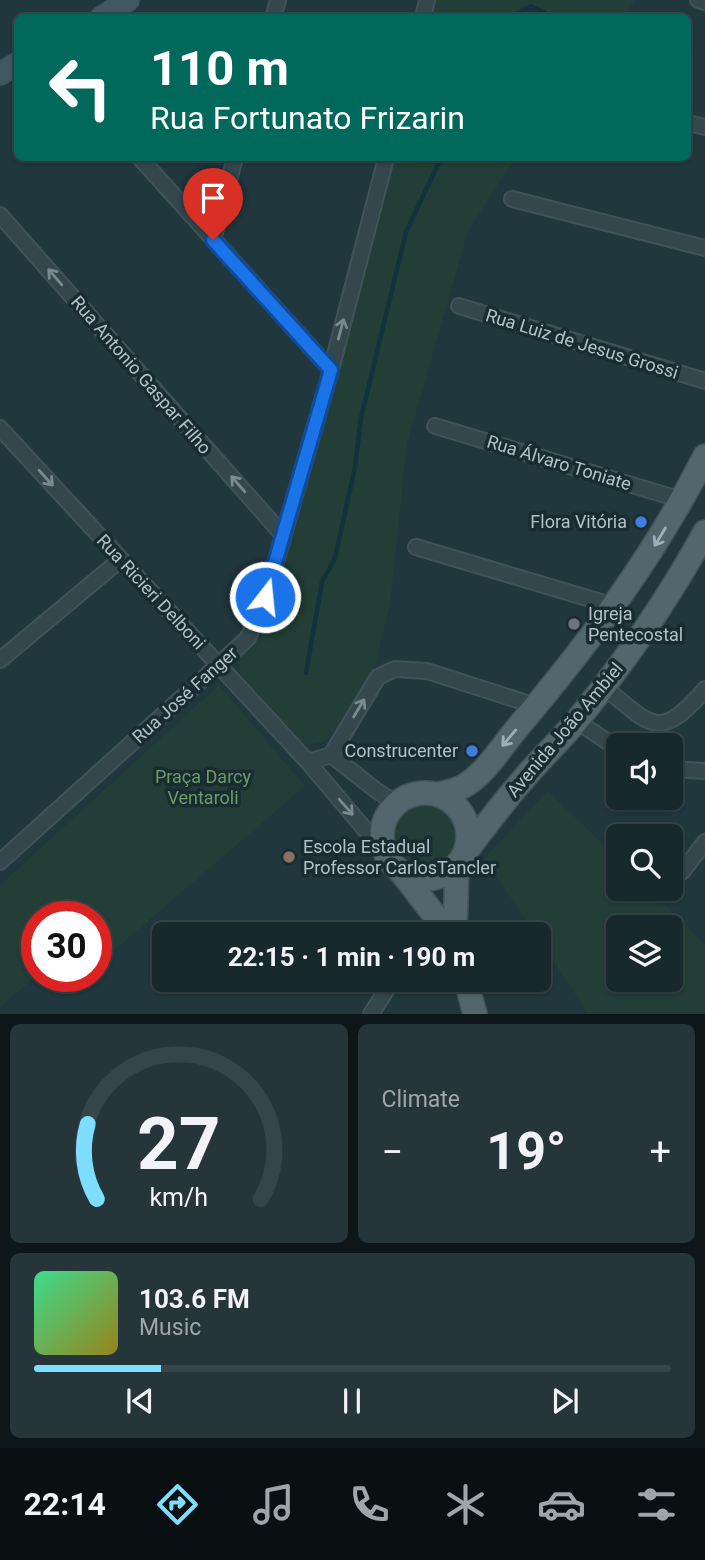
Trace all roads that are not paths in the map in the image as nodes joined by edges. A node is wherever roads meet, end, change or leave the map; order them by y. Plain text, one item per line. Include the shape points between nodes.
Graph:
1 (128, 0) edge
2 (698, 0) edge
3 (705, 2) edge
4 (107, 14) edge
5 (143, 161) edge
6 (234, 161) edge
7 (385, 161) edge
8 (512, 199) dead end
9 (0, 215) edge
10 (213, 240) junction
11 (705, 248) edge
12 (459, 306) dead end
13 (331, 370) junction
14 (705, 381) edge
15 (435, 426) dead end
16 (0, 428) edge
17 (705, 456) edge
18 (682, 500) junction
19 (705, 532) edge
20 (283, 536) junction
21 (416, 547) dead end
22 (120, 560) junction
23 (614, 606) junction
24 (3, 650) edge
25 (218, 664) junction
26 (604, 687) junction
27 (705, 689) edge
28 (536, 706) junction
29 (577, 721) junction
30 (606, 741) edge
31 (331, 755) junction
32 (308, 762) junction
33 (683, 770) edge
34 (705, 771) edge
35 (439, 794) junction
36 (396, 803) junction
37 (705, 842) edge
38 (384, 852) junction
39 (461, 859) junction
40 (0, 862) edge
41 (683, 871) edge
42 (402, 873) junction
43 (455, 901) junction
44 (432, 922) edge
45 (441, 922) edge
46 (455, 922) edge
47 (385, 992) edge
48 (469, 992) edge
49 (371, 1014) edge
50 (475, 1014) edge

1 - 4 main road
2 - 3 street
5 - 10 street
6 - 10 street
13 -> 7 street, Rua José Fanger
8 - 11 street
20 -> 9 street, Rua Antonio Gaspar Filho
10 - 13 street
12 - 14 street, Rua Luiz de Jesus Grossi
13 - 20 street, Rua José Fanger
15 - 18 street, Rua Álvaro Toniate
16 -> 22 street, Rua Ricieri Delboni
17 - 18 main road
18 -> 23 main road
19 - 26 main road, Avenida João Ambiel via 649,625
20 - 25 street, Rua José Fanger via 248,638
21 - 23 street
22 - 24 street
22 - 25 street, Rua Ricieri Delboni
23 - 28 main road
25 - 32 street, Rua Ricieri Delboni
25 - 40 street, Rua José Fanger
26 - 27 street via 648,722 665,723 687,710
26 - 29 main road, Avenida João Ambiel
31 -> 28 street via 378,677 395,669 427,671
28 -> 35 main road via 477,776 463,787
29 - 30 street
29 - 39 main road, Avenida João Ambiel via 521,781
31 - 32 street
31 - 36 street
32 -> 38 street, Rua Ricieri Delboni
33 - 34 street
35 - 36 main road via 411,794
35 - 39 main road via 452,801 467,825 468,840
36 - 38 main road via 383,824
37 - 41 street
38 - 42 main road
39 - 42 main road, Avenida João Ambiel via 445,874 431,879
39 - 43 main road
42 - 44 main road
43 - 45 street
43 - 46 main road
47 - 49 street
48 - 50 main road

